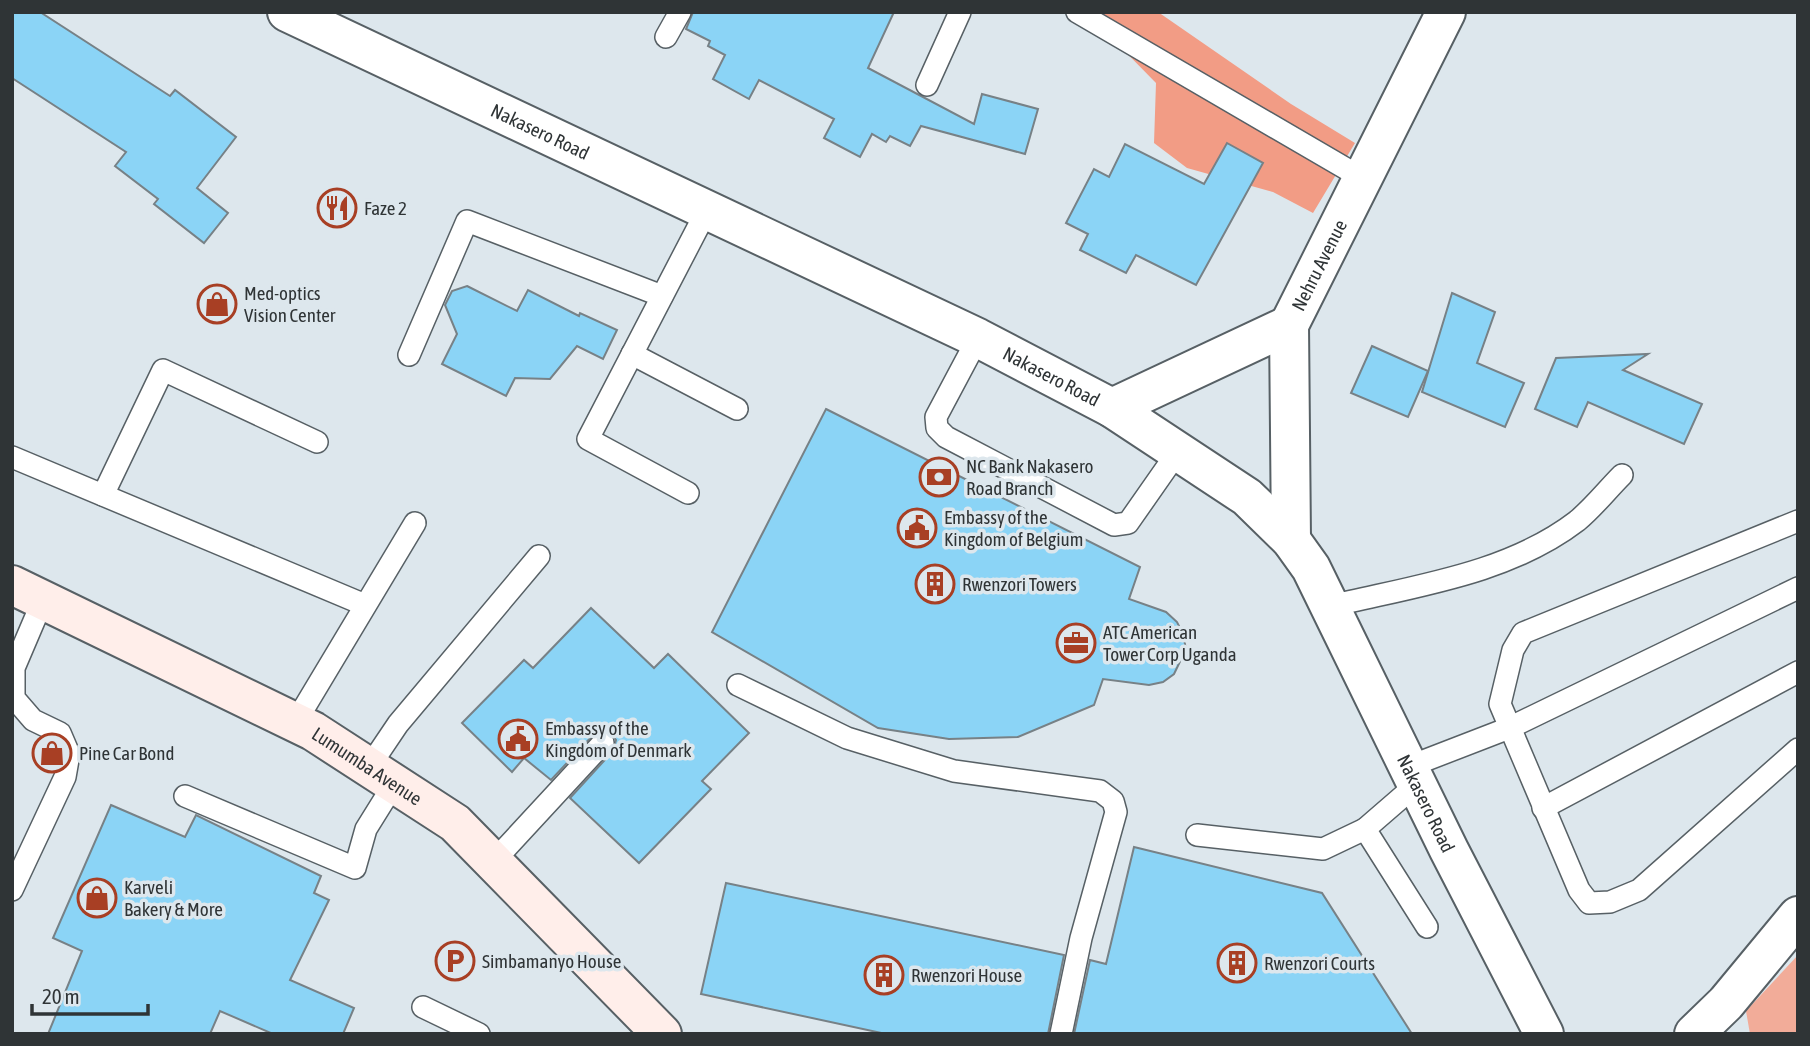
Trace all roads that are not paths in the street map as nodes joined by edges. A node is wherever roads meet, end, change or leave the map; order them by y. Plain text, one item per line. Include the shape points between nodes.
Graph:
1 (287, 12) edge
2 (680, 12) edge
3 (960, 12) edge
4 (1077, 12) edge
5 (1446, 12) edge
6 (666, 37) dead end
7 (927, 85) dead end
8 (1362, 178) junction
9 (708, 210) junction
10 (662, 296) junction
11 (1289, 326) junction
12 (978, 338) junction
13 (632, 354) junction
14 (409, 355) dead end
15 (1111, 408) junction
16 (737, 409) dead end
17 (317, 442) dead end
18 (1179, 450) junction
19 (12, 457) edge
20 (1622, 475) dead end
21 (688, 493) dead end
22 (103, 495) junction
23 (1798, 522) edge
24 (415, 523) dead end
25 (1291, 540) junction
26 (539, 556) dead end
27 (1798, 587) edge
28 (28, 592) edge
29 (365, 605) junction
30 (1331, 606) junction
31 (1798, 673) edge
32 (738, 684) dead end
33 (295, 723) junction
34 (1509, 728) junction
35 (603, 743) dead end
36 (1798, 749) edge
37 (382, 776) junction
38 (1412, 776) junction
39 (185, 796) dead end
40 (1543, 808) junction
41 (1365, 830) junction
42 (1197, 835) dead end
43 (493, 862) junction
44 (12, 890) edge
45 (1798, 916) edge
46 (1427, 927) dead end
47 (423, 1007) dead end
48 (1726, 1018) edge
49 (479, 1034) edge
50 (662, 1034) edge
51 (1061, 1034) edge
52 (1544, 1034) edge
53 (1694, 1034) edge

1 - 9 street, Nakasero Road
2 - 6 lane
3 - 7 lane
4 - 8 lane
5 - 8 street, Nehru Avenue
8 - 11 street, Nehru Avenue
9 - 10 lane
9 - 12 street, Nakasero Road
10 - 13 lane
10 - 14 lane via 467,221
11 - 15 street
11 - 25 street, Nehru Avenue
12 - 15 street, Nakasero Road
12 - 18 lane via 936,417 937,428 946,437 1115,525 1128,523
13 - 16 lane
13 - 21 lane via 588,439
15 - 18 street, Nakasero Road
17 - 22 lane via 163,370
18 - 25 street, Nakasero Road via 1247,498
19 - 22 lane
20 - 30 lane via 1579,519 1545,542 1479,570
22 - 29 lane
23 - 34 lane via 1523,633 1513,650 1500,704
24 - 29 lane
25 - 30 street, Nakasero Road
26 - 37 lane via 398,724
27 - 34 lane
28 - 33 main road, Lumumba Avenue
28 - 44 lane via 14,668 14,698 33,720 60,733 69,754 65,777
29 - 33 lane
30 - 38 street, Nakasero Road
31 - 40 lane
32 - 51 lane via 847,738 901,755 954,771 1100,791 1113,800 1116,812
33 - 37 main road, Lumumba Avenue
34 - 38 lane
34 - 40 lane
35 - 43 lane
36 - 40 lane via 1639,890 1610,902 1589,903 1579,890
37 - 39 lane via 355,868
37 - 43 main road, Lumumba Avenue via 455,823
38 - 41 lane
38 - 52 street, Nakasero Road
41 - 42 lane via 1323,849
41 - 46 lane
43 - 50 main road, Lumumba Avenue
45 - 48 street
47 - 49 lane
48 - 53 street

